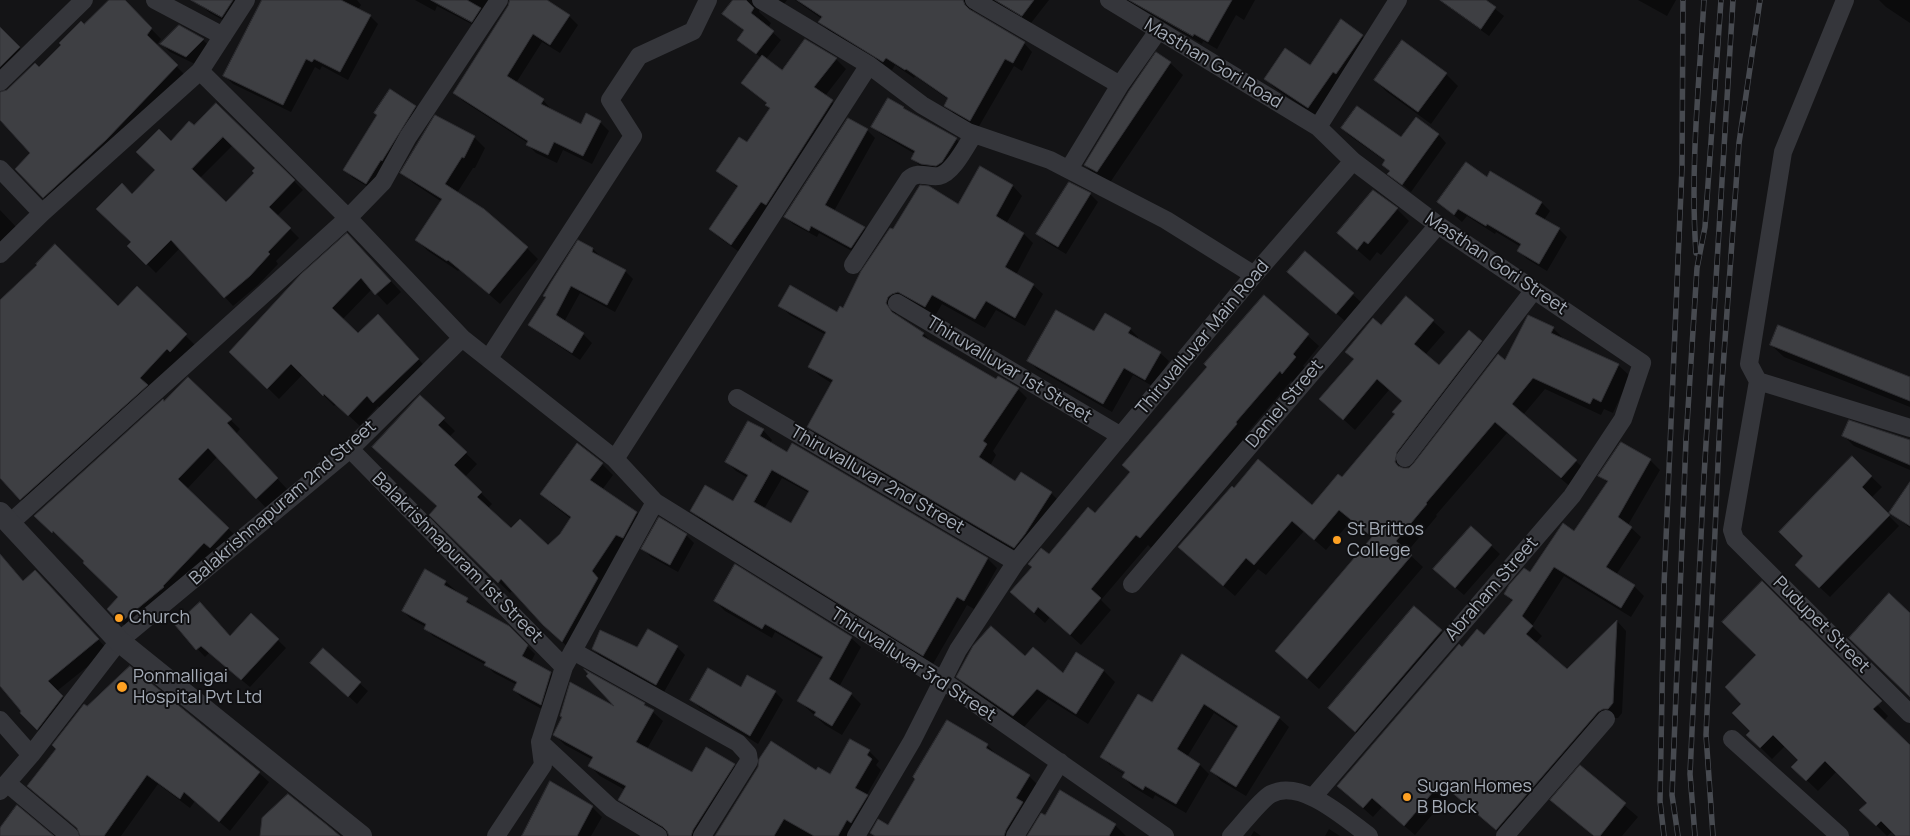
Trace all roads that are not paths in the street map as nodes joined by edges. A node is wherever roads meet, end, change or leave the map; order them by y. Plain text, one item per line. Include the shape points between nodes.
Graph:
1 (84, 0) edge
2 (155, 0) edge
3 (246, 0) edge
4 (499, 0) edge
5 (708, 0) edge
6 (761, 0) edge
7 (974, 0) edge
8 (1109, 0) edge
9 (1398, 0) edge
10 (1845, 0) edge
11 (1158, 31) junction
12 (223, 36) junction
13 (869, 65) junction
14 (200, 71) junction
15 (0, 82) edge
16 (1120, 85) junction
17 (1318, 127) junction
18 (974, 134) junction
19 (1353, 161) junction
20 (0, 169) edge
21 (1069, 169) junction
22 (42, 213) junction
23 (348, 218) junction
24 (1438, 225) junction
25 (0, 254) edge
26 (853, 265) dead end
27 (1254, 275) junction
28 (1534, 290) junction
29 (898, 303) dead end
30 (462, 338) junction
31 (489, 358) junction
32 (1642, 363) joint
33 (1758, 380) junction
34 (737, 398) dead end
35 (1910, 428) edge
36 (1121, 436) junction
37 (350, 449) junction
38 (1405, 458) dead end
39 (615, 459) junction
40 (655, 502) junction
41 (3, 523) edge
42 (1016, 562) junction
43 (1132, 584) dead end
44 (119, 641) junction
45 (573, 651) junction
46 (564, 667) junction
47 (942, 680) junction
48 (1910, 714) edge
49 (1606, 718) dead end
50 (0, 720) edge
51 (1732, 739) dead end
52 (540, 742) junction
53 (31, 755) junction
54 (1060, 762) junction
55 (4, 787) edge
56 (1313, 796) junction
57 (70, 836) edge
58 (361, 836) edge
59 (496, 836) edge
60 (658, 836) edge
61 (702, 836) edge
62 (856, 836) edge
63 (1015, 836) edge
64 (1164, 836) edge
65 (1231, 836) edge
66 (1369, 836) edge
67 (1505, 836) edge
68 (1840, 836) edge

1 - 15 street
2 - 12 street
3 - 12 street
4 - 23 street via 382,182
5 - 31 street via 692,31 639,56 610,100 632,136
6 - 13 street
7 - 16 street
8 - 11 street, Masthan Gori Road
9 - 17 street
10 - 33 street via 1783,152 1749,364
11 - 16 street
11 - 17 street, Masthan Gori Road
12 - 14 street
13 - 18 street via 922,105
13 - 39 street
14 - 22 street
14 - 23 street, Thiruvalluvar 3rd Street
16 - 21 street
17 - 19 street
18 - 21 street
18 - 26 street via 948,172 939,176 913,175 909,179
19 - 24 street, Masthan Gori Street
19 - 27 street, Thiruvalluvar Main Road
20 - 22 street
21 - 27 street via 1166,220
22 - 25 street
23 - 30 street, Thiruvalluvar 3rd Street
23 - 41 street
24 - 28 street, Masthan Gori Street
24 - 43 street, Daniel Street
27 - 36 street, Thiruvalluvar Main Road
28 - 32 street, Masthan Gori Street
28 - 38 street
29 - 36 street, Thiruvalluvar 1st Street
30 - 31 street, Thiruvalluvar 3rd Street
30 - 37 street, Balakrishnapuram 2nd Street
31 - 39 street, Thiruvalluvar 3rd Street
32 - 56 street, Abraham Street via 1623,419 1572,496
33 - 35 street
33 - 48 street, Pudupet Street via 1732,535
34 - 42 street, Thiruvalluvar 2nd Street
36 - 42 street, Thiruvalluvar Main Road
37 - 44 street, Balakrishnapuram 2nd Street
37 - 46 street, Balakrishnapuram 1st Street
39 - 40 street, Thiruvalluvar 3rd Street
40 - 45 street
40 - 47 street, Thiruvalluvar 3rd Street
41 - 44 street
42 - 47 street, Thiruvalluvar Main Road
44 - 53 street, Balakrishnapuram 2nd Street
44 - 58 street
45 - 46 street
45 - 61 street via 738,743 748,754 749,761
46 - 52 street
47 - 54 street, Thiruvalluvar 3rd Street
47 - 62 street, Thiruvalluvar Main Road via 912,741
49 - 67 street
50 - 53 street
51 - 68 street
52 - 59 street via 542,765
52 - 60 street via 611,808
53 - 55 street, Balakrishnapuram 2nd Street
54 - 63 street
54 - 64 street, Thiruvalluvar 3rd Street
55 - 57 street
56 - 65 street via 1283,790 1270,795
56 - 66 street

